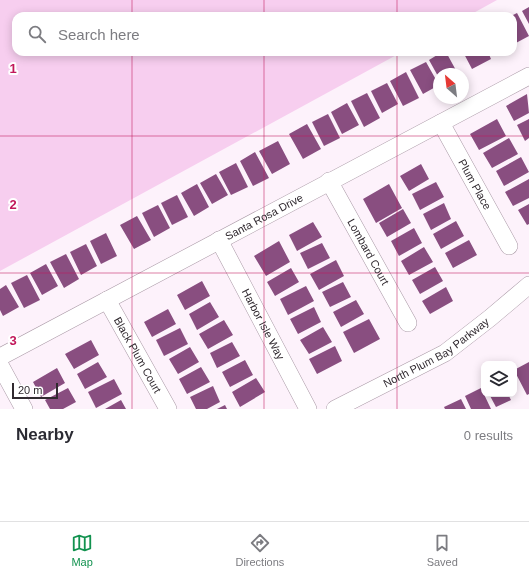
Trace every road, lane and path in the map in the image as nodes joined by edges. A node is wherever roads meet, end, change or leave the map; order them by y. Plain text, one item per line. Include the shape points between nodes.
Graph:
1 (529, 76) edge
2 (441, 123) junction
3 (329, 181) junction
4 (219, 240) junction
5 (509, 246) dead end
6 (529, 285) edge
7 (107, 300) junction
8 (408, 323) dead end
9 (0, 357) edge
10 (0, 365) edge
11 (359, 404) edge
12 (24, 409) edge
13 (168, 409) edge
14 (308, 409) edge
15 (335, 409) edge

1 - 2 street, Santa Rosa Drive
2 - 3 street, Santa Rosa Drive
2 - 5 street, Plum Place
3 - 4 street, Santa Rosa Drive
3 - 8 street, Lombard Court
4 - 7 street, Santa Rosa Drive
4 - 14 street, Harbor Isle Way
6 - 11 street, North Plum Bay Parkway via 445,353
7 - 9 street, Santa Rosa Drive
7 - 13 street, Black Plum Court
10 - 12 street
11 - 15 street, North Plum Bay Parkway

